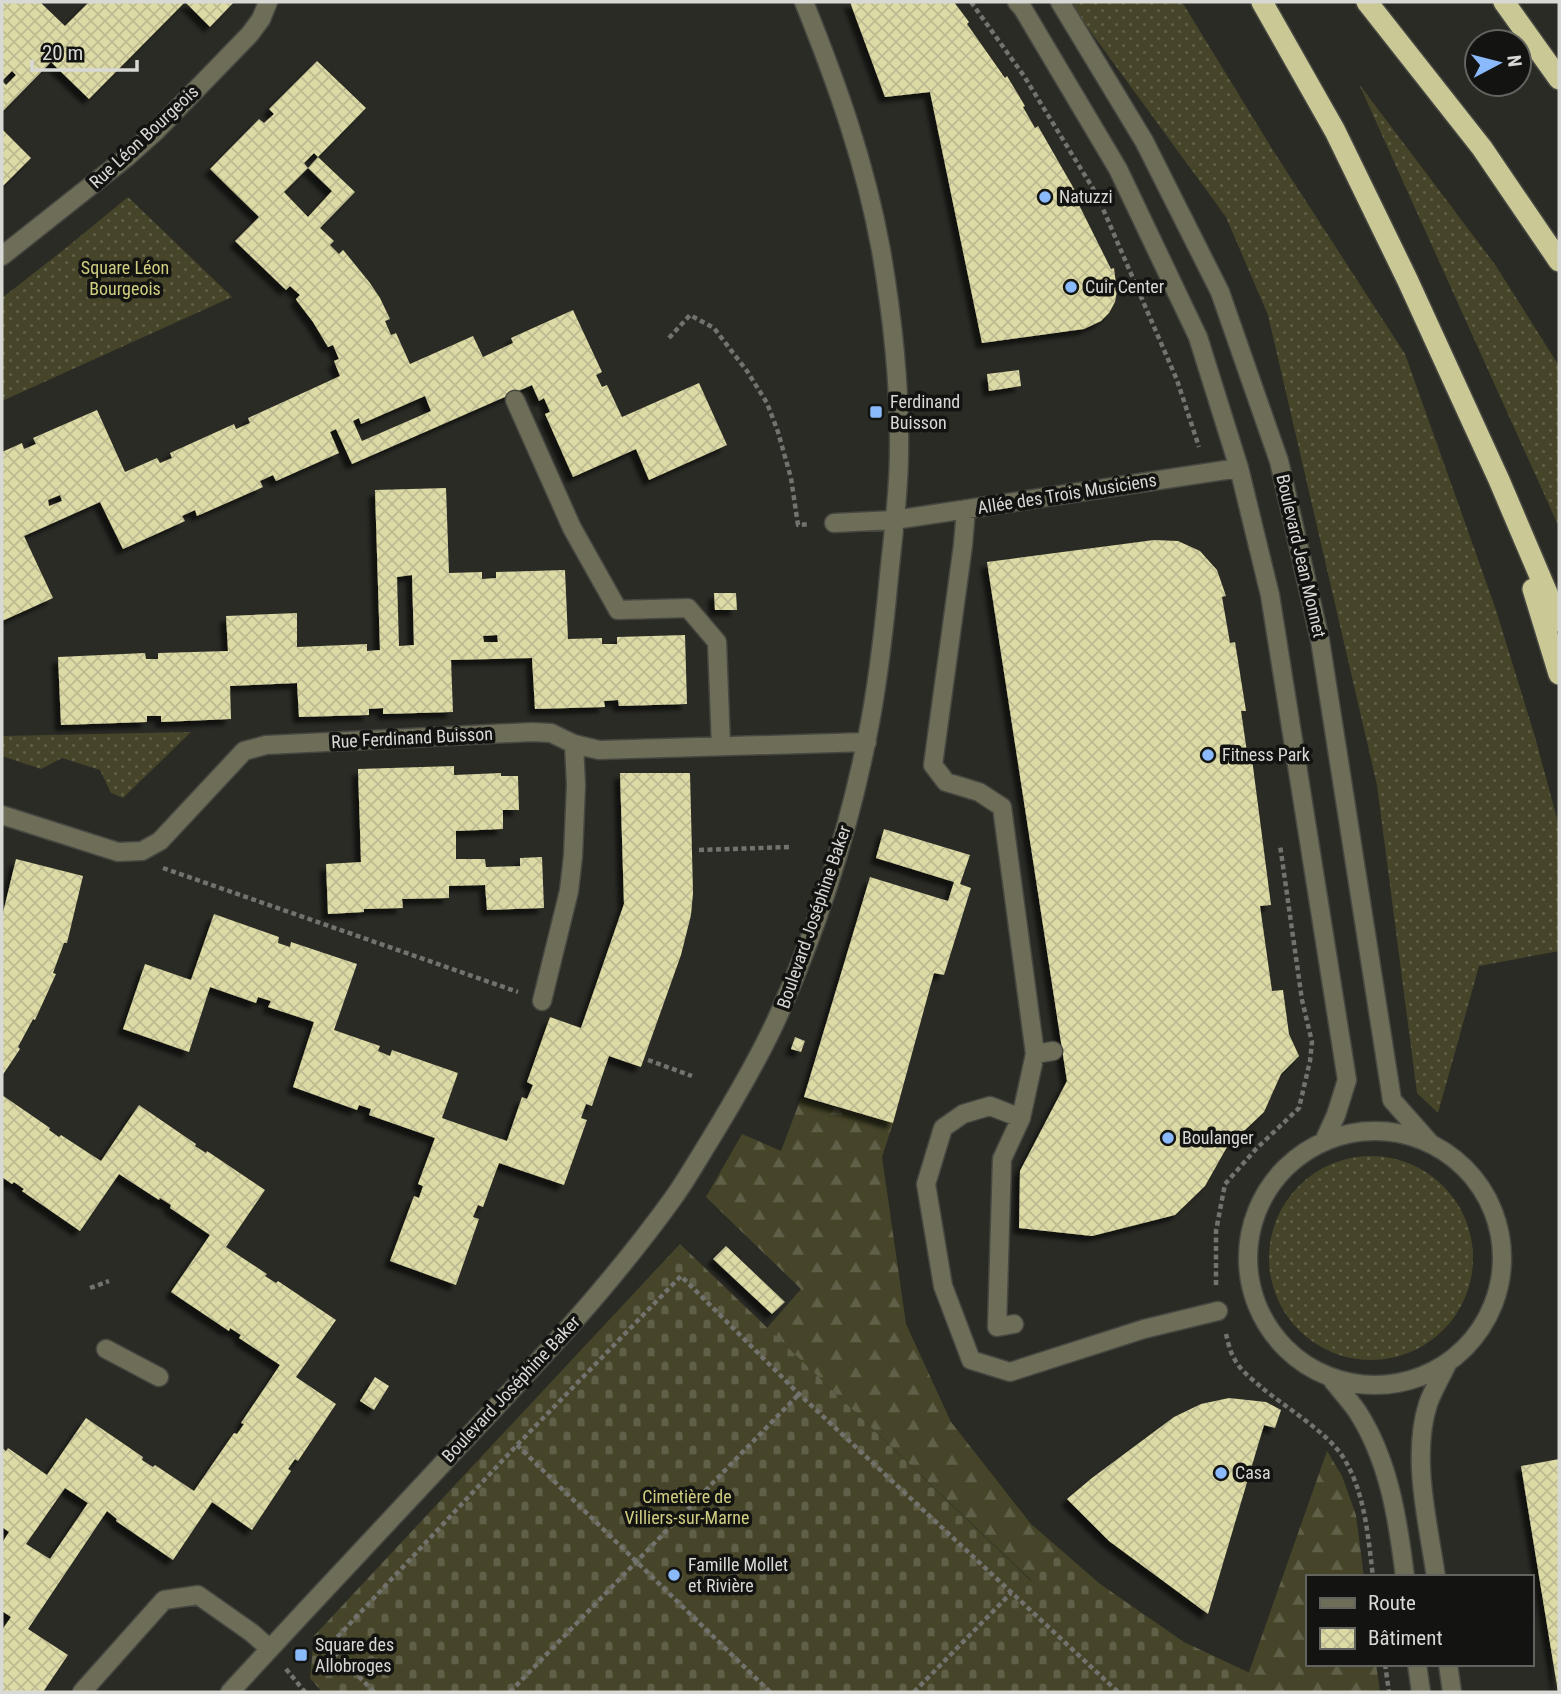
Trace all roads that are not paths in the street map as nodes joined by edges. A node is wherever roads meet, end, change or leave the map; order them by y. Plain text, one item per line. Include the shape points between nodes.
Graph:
1 (268, 2) edge
2 (804, 2) edge
3 (1017, 2) edge
4 (1060, 2) edge
5 (1262, 2) edge
6 (1367, 2) edge
7 (1504, 2) edge
8 (1559, 79) edge
9 (2, 256) edge
10 (1559, 261) edge
11 (515, 400) dead end
12 (1239, 468) junction
13 (1499, 480) junction
14 (966, 509) junction
15 (894, 520) junction
16 (834, 523) road end
17 (1559, 621) edge
18 (1559, 674) edge
19 (867, 742) junction
20 (574, 744) junction
21 (721, 746) junction
22 (2, 814) edge
23 (542, 1001) road end
24 (1021, 1118) junction
25 (1324, 1141) junction
26 (1430, 1143) junction
27 (1218, 1311) road end
28 (1014, 1324) dead end
29 (106, 1349) dead end
30 (1447, 1364) junction
31 (159, 1377) dead end
32 (1333, 1381) junction
33 (1405, 1575) edge
34 (1436, 1575) edge
35 (270, 1649) junction
36 (1417, 1666) edge
37 (1448, 1666) edge
38 (82, 1692) edge
39 (230, 1692) edge
40 (1421, 1692) edge
41 (1452, 1692) edge

1 - 9 street, Rue Léon Bourgeois via 250,34 156,131
2 - 15 street, Boulevard Joséphine Baker via 845,106 881,251 898,404
3 - 12 street via 1124,181 1198,337
4 - 26 street, Boulevard Jean Monnet via 1143,141 1220,292 1279,461 1320,640 1392,1100
5 - 13 highway via 1341,143
6 - 10 highway via 1482,148
7 - 8 highway
11 - 21 street via 572,528 618,610 688,608 717,642
12 - 14 street, Allée des Trois Musiciens
12 - 25 street via 1270,595 1347,1080
13 - 17 highway
13 - 18 highway
14 - 15 street, Allée des Trois Musiciens
14 - 24 street via 933,765 946,782 979,792 1002,807 1019,875 1044,1053
15 - 16 street, Allée des Trois Musiciens
15 - 19 street, Boulevard Joséphine Baker
19 - 21 street, Rue Ferdinand Buisson
19 - 35 street, Boulevard Joséphine Baker via 820,908 778,1016 734,1101 676,1194 566,1332
20 - 21 street, Rue Ferdinand Buisson via 599,750
20 - 22 street, Rue Ferdinand Buisson via 551,733 532,732 266,745 244,751 160,841 142,851 118,852
20 - 23 street via 569,891
24 - 27 street via 990,1106 963,1114 943,1128 926,1184 943,1286 971,1360 1010,1372 1144,1329
24 - 28 street via 1002,1159 999,1245 997,1327
25 - 26 street, Boulevard Jean Monnet via 1359,1131 1395,1132
25 - 32 street, Boulevard Jean Monnet via 1291,1162 1266,1192 1251,1229 1248,1268 1257,1306 1277,1339 1306,1366
26 - 30 street, Boulevard Jean Monnet via 1462,1164 1485,1194 1501,1246 1502,1268 1494,1305 1474,1338
29 - 31 street
30 - 32 street, Boulevard Jean Monnet via 1413,1380 1378,1386
30 - 34 street, Boulevard Jean Monnet via 1429,1402 1421,1434 1421,1468
32 - 33 street, Boulevard Jean Monnet via 1357,1411 1379,1457 1394,1507
35 - 38 street via 198,1595 164,1600
35 - 39 street, Boulevard Joséphine Baker
36 - 40 street
37 - 41 street

